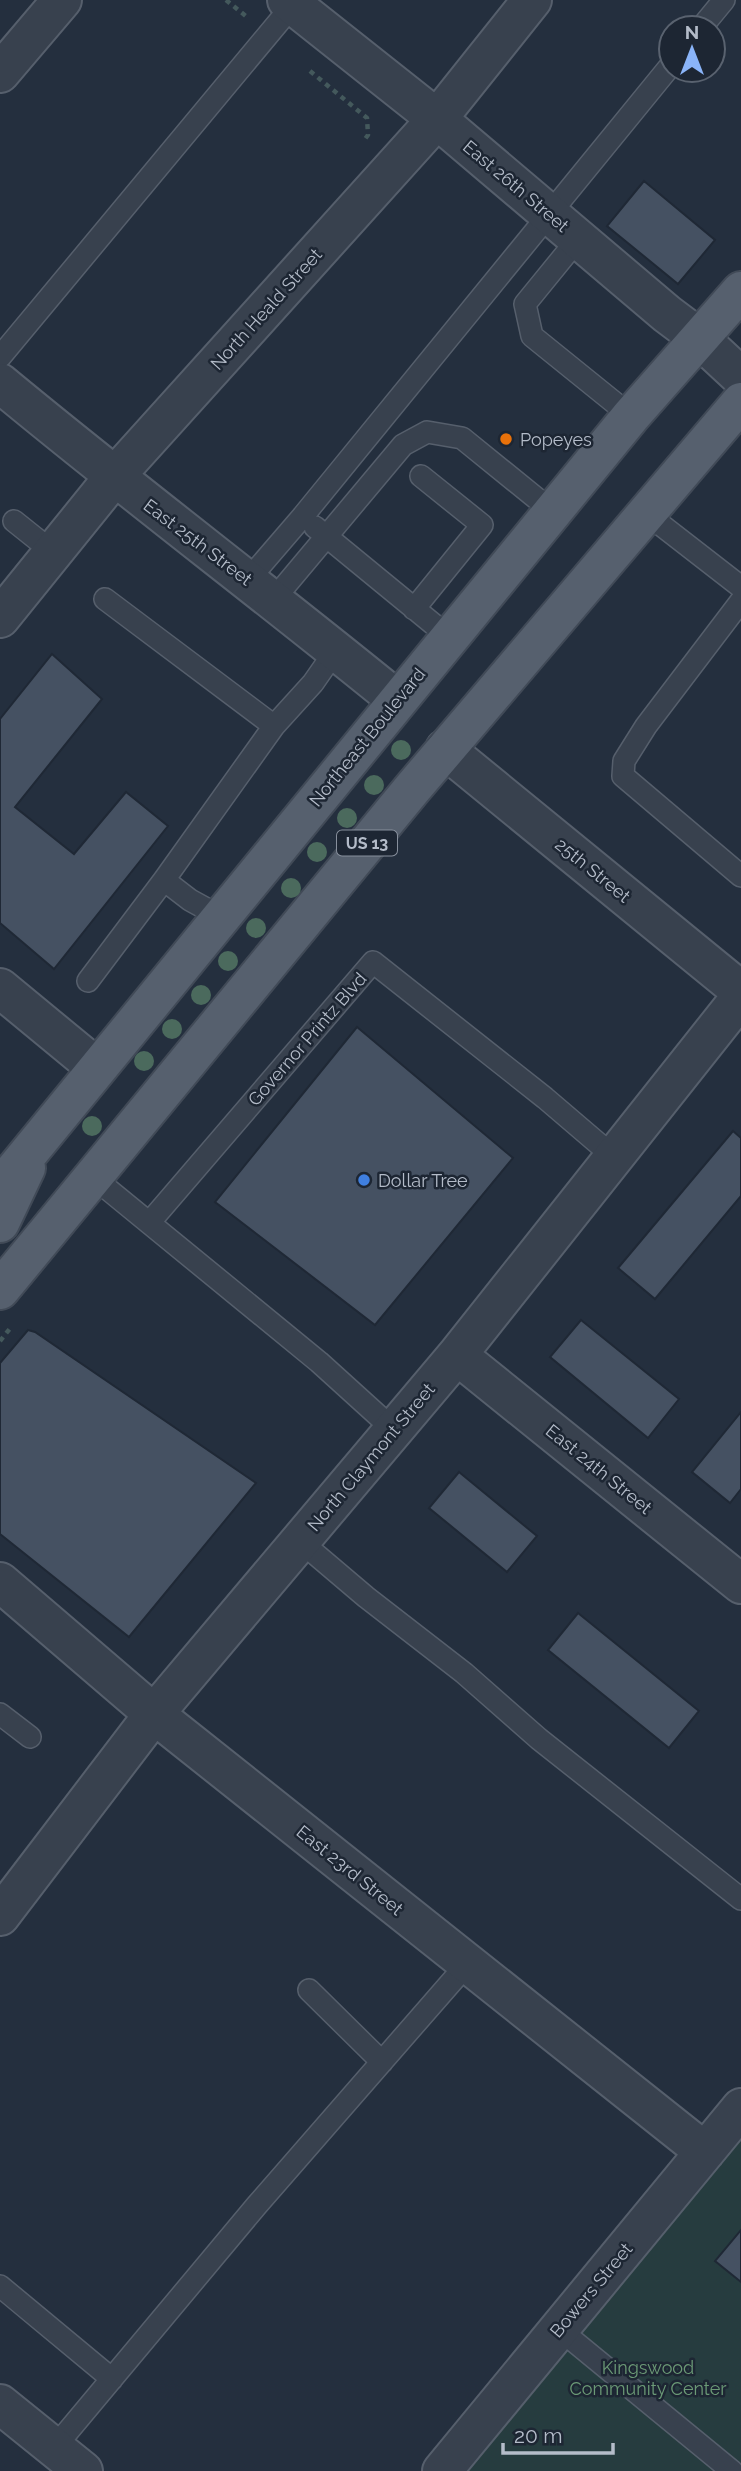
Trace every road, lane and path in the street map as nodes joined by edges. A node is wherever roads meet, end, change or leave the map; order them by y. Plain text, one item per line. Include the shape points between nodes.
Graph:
1 (62, 0) edge
2 (226, 0) edge
3 (531, 0) edge
4 (724, 0) edge
5 (293, 2) edge
6 (712, 14) edge
7 (267, 34) junction
8 (0, 73) edge
9 (658, 84) edge
10 (437, 119) junction
11 (359, 146) dead end
12 (564, 227) junction
13 (741, 291) edge
14 (699, 338) junction
15 (0, 357) edge
16 (741, 377) edge
17 (0, 383) edge
18 (741, 402) edge
19 (631, 416) junction
20 (421, 476) dead end
21 (114, 477) junction
22 (552, 512) junction
23 (648, 514) junction
24 (303, 516) junction
25 (14, 521) dead end
26 (326, 535) junction
27 (54, 553) junction
28 (741, 587) edge
29 (261, 589) junction
30 (105, 599) dead end
31 (741, 601) edge
32 (414, 609) junction
33 (0, 618) edge
34 (449, 637) junction
35 (336, 650) junction
36 (397, 700) junction
37 (274, 726) junction
38 (445, 749) junction
39 (741, 876) edge
40 (164, 880) junction
41 (220, 917) junction
42 (88, 981) dead end
43 (0, 988) edge
44 (741, 991) edge
45 (741, 997) edge
46 (97, 1068) junction
47 (42, 1135) junction
48 (614, 1157) junction
49 (93, 1177) junction
50 (0, 1188) edge
51 (0, 1223) edge
52 (149, 1223) junction
53 (0, 1290) edge
54 (457, 1355) junction
55 (394, 1430) junction
56 (300, 1541) junction
57 (0, 1582) edge
58 (741, 1584) edge
59 (0, 1714) edge
60 (154, 1714) junction
61 (30, 1737) dead end
62 (741, 1899) edge
63 (0, 1916) edge
64 (468, 1964) junction
65 (309, 1990) dead end
66 (382, 2063) junction
67 (741, 2108) edge
68 (705, 2152) junction
69 (0, 2287) edge
70 (559, 2329) junction
71 (112, 2379) junction
72 (0, 2404) edge
73 (69, 2460) edge
74 (442, 2471) edge
75 (732, 2471) edge

1 - 8 street
2 - 7 path
3 - 10 street, North Heald Street
4 - 6 lane
5 - 7 lane
5 - 10 street, East 26th Street
7 - 11 path via 367,118 368,135
7 - 15 lane
9 - 12 lane
10 - 12 street, East 26th Street
10 - 21 street, North Heald Street
12 - 14 street, East 26th Street
12 - 19 lane via 525,304 532,336
12 - 24 lane
13 - 14 main road, Northeast Boulevard
14 - 16 street, East 26th Street
14 - 19 main road, Northeast Boulevard
17 - 21 street, East 25th Street
18 - 23 main road, US 13
19 - 22 main road, Northeast Boulevard
20 - 32 lane via 482,525
21 - 27 street, North Heald Street
21 - 29 street, East 25th Street
22 - 26 lane via 462,438 427,432 402,445
22 - 34 main road, Northeast Boulevard
23 - 28 lane
23 - 38 main road, US 13
24 - 26 lane
24 - 29 lane
25 - 27 lane
26 - 29 lane
26 - 32 lane
27 - 33 street, North Heald Street
29 - 35 street, East 25th Street
30 - 37 lane
31 - 39 lane via 646,726 624,761 623,776
32 - 34 lane
34 - 36 main road, Northeast Boulevard
35 - 36 street, East 25th Street
35 - 37 lane
36 - 41 main road, Northeast Boulevard
37 - 40 lane
38 - 44 street, 25th Street
38 - 49 main road, US 13
40 - 41 lane
40 - 42 lane
41 - 46 main road, Northeast Boulevard
43 - 46 street
45 - 48 street, North Claymont Street
46 - 47 main road, Northeast Boulevard
47 - 50 main road, Northeast Boulevard
47 - 51 main road
48 - 52 lane, Governor Printz Blvd via 373,962
48 - 54 street, North Claymont Street
49 - 52 lane
49 - 53 main road, US 13
52 - 55 lane via 319,1362
54 - 55 street, North Claymont Street
54 - 58 street, East 24th Street
55 - 56 street, North Claymont Street
56 - 60 street, North Claymont Street
56 - 62 lane
57 - 60 street, East 23rd Street
59 - 61 lane
60 - 63 street, North Claymont Street
60 - 64 street, East 23rd Street
64 - 66 lane
64 - 68 street, East 23rd Street
65 - 66 lane
66 - 71 lane
67 - 68 street, Bowers Street
68 - 70 street, Bowers Street
69 - 71 lane
70 - 74 street, Bowers Street
70 - 75 lane
71 - 73 lane
72 - 73 street

